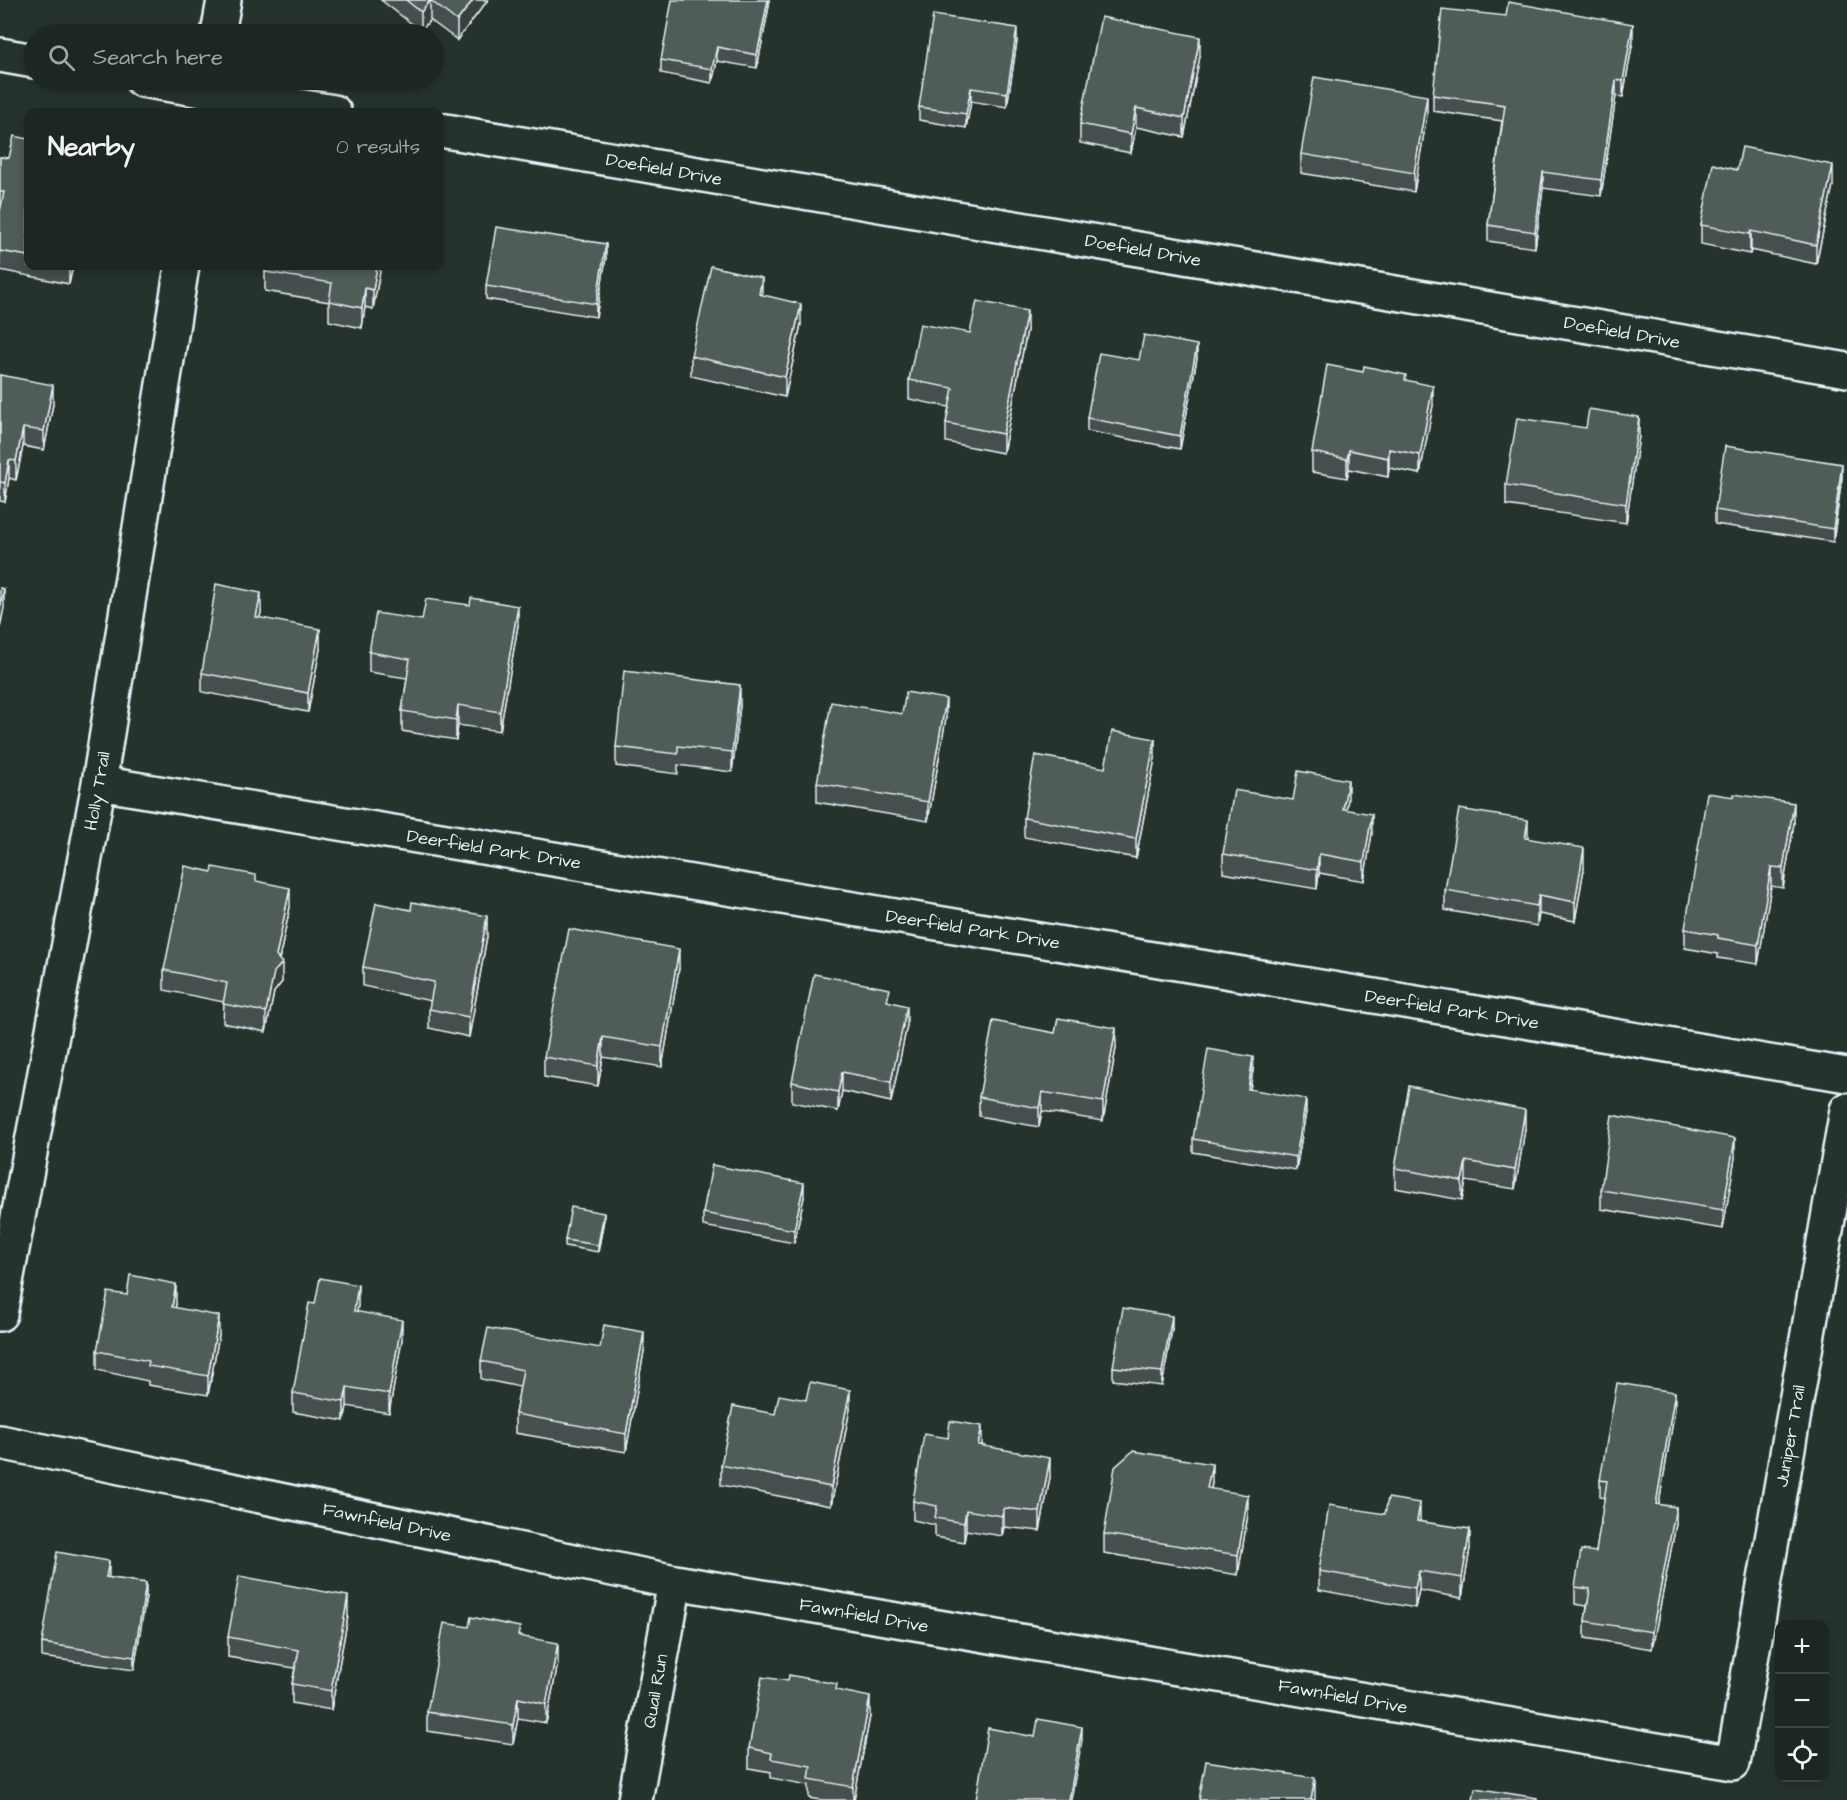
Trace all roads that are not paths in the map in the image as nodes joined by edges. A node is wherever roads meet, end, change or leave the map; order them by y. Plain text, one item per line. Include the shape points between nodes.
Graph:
1 (224, 0) edge
2 (220, 24) edge
3 (0, 55) edge
4 (24, 59) edge
5 (190, 90) edge
6 (209, 94) edge
7 (306, 108) edge
8 (444, 131) edge
9 (181, 270) edge
10 (1847, 370) edge
11 (99, 783) junction
12 (1847, 1075) edge
13 (1847, 1110) edge
14 (0, 1314) edge
15 (0, 1442) edge
16 (675, 1582) junction
17 (1733, 1763) joint
18 (635, 1800) edge

1 - 2 street
3 - 4 street
5 - 6 street
6 - 7 street
8 - 10 street, Doefield Drive
9 - 11 street, Holly Trail
11 - 12 street, Deerfield Park Drive
11 - 14 street, Holly Trail
13 - 17 street, Juniper Trail
15 - 16 street, Fawnfield Drive
16 - 17 street, Fawnfield Drive
16 - 18 street, Quail Run

